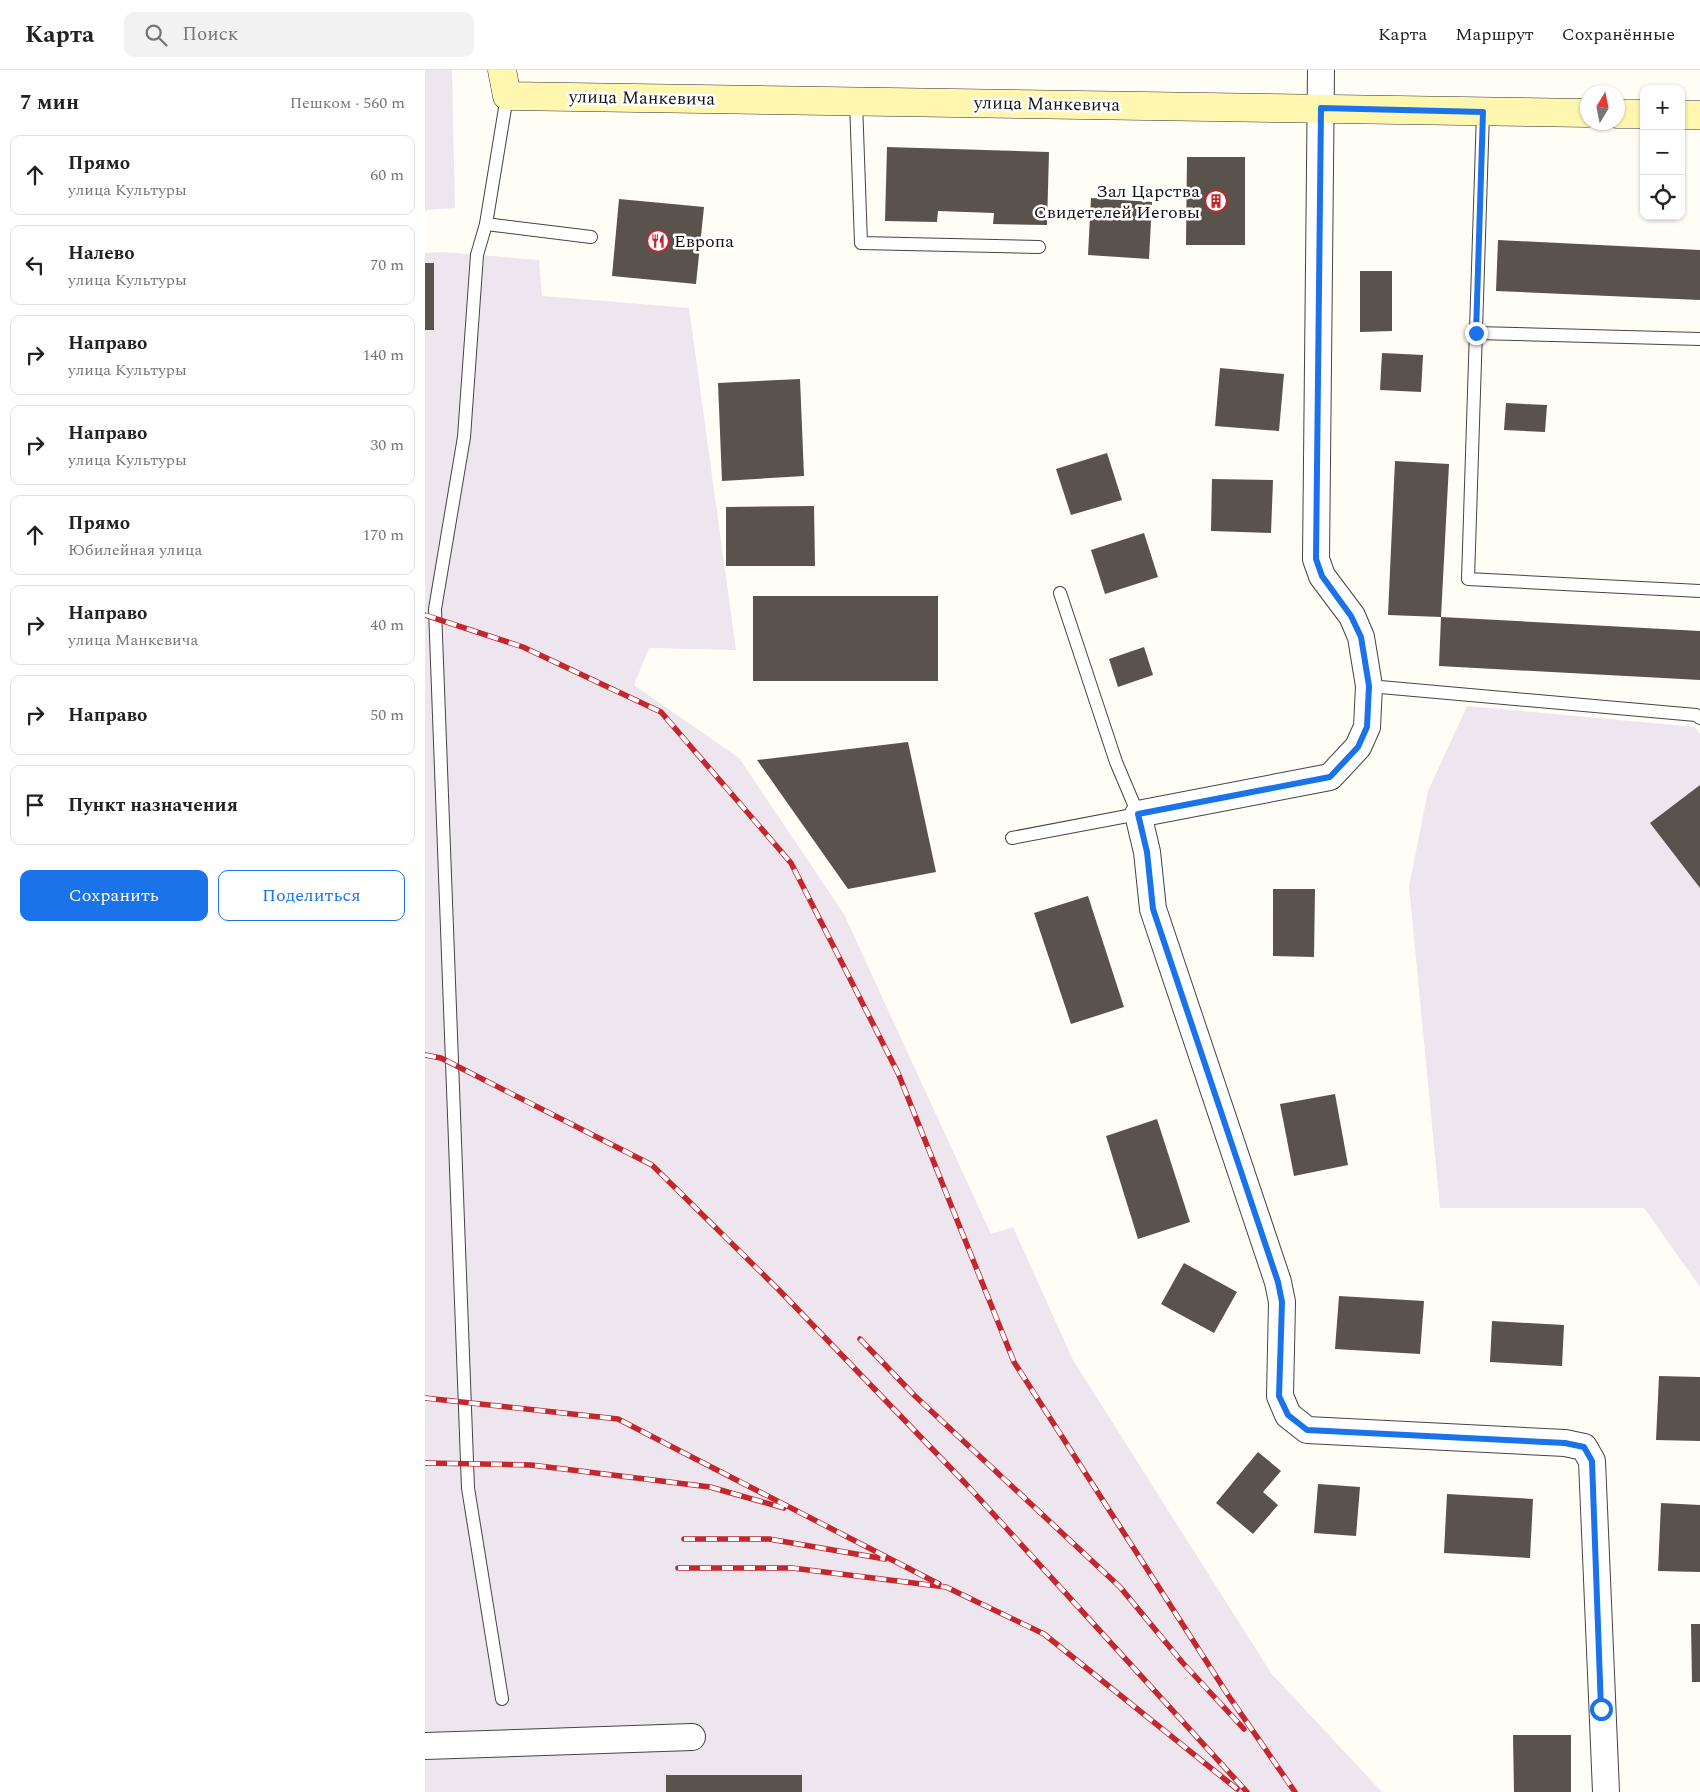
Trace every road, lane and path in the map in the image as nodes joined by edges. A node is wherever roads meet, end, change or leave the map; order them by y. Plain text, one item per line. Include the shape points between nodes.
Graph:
1 (1321, 70) edge
2 (505, 83) edge
3 (857, 102) junction
4 (1321, 108) junction
5 (1483, 112) junction
6 (1580, 113) edge
7 (1625, 114) edge
8 (1640, 114) edge
9 (1685, 115) edge
10 (1700, 115) edge
11 (485, 224) junction
12 (591, 237) dead end
13 (1039, 247) dead end
14 (1476, 333) junction
15 (1700, 339) edge
16 (1700, 591) edge
17 (1060, 593) dead end
18 (1369, 686) junction
19 (1700, 718) edge
20 (1138, 814) junction
21 (1011, 838) dead end
22 (502, 1699) dead end
23 (692, 1738) dead end
24 (425, 1746) edge
25 (1605, 1792) edge

1 - 4 street
2 - 3 street, улица Манкевича
2 - 11 lane
3 - 4 street, улица Манкевича
3 - 13 lane via 861,243
4 - 5 street, улица Манкевича
4 - 18 street via 1316,559 1322,576 1351,616 1361,637
5 - 6 street, улица Манкевича
5 - 14 lane
7 - 8 street
9 - 10 street
11 - 12 lane
11 - 22 lane via 477,254 464,437 435,609 468,1488
14 - 15 lane
14 - 16 lane via 1469,579
17 - 20 lane via 1116,762
18 - 19 lane via 1696,715
18 - 20 street via 1367,727 1358,747 1330,777
20 - 21 lane
20 - 25 street via 1147,852 1153,909 1278,1282 1282,1302 1279,1396 1288,1415 1307,1430 1565,1443 1584,1447 1592,1461
23 - 24 street

